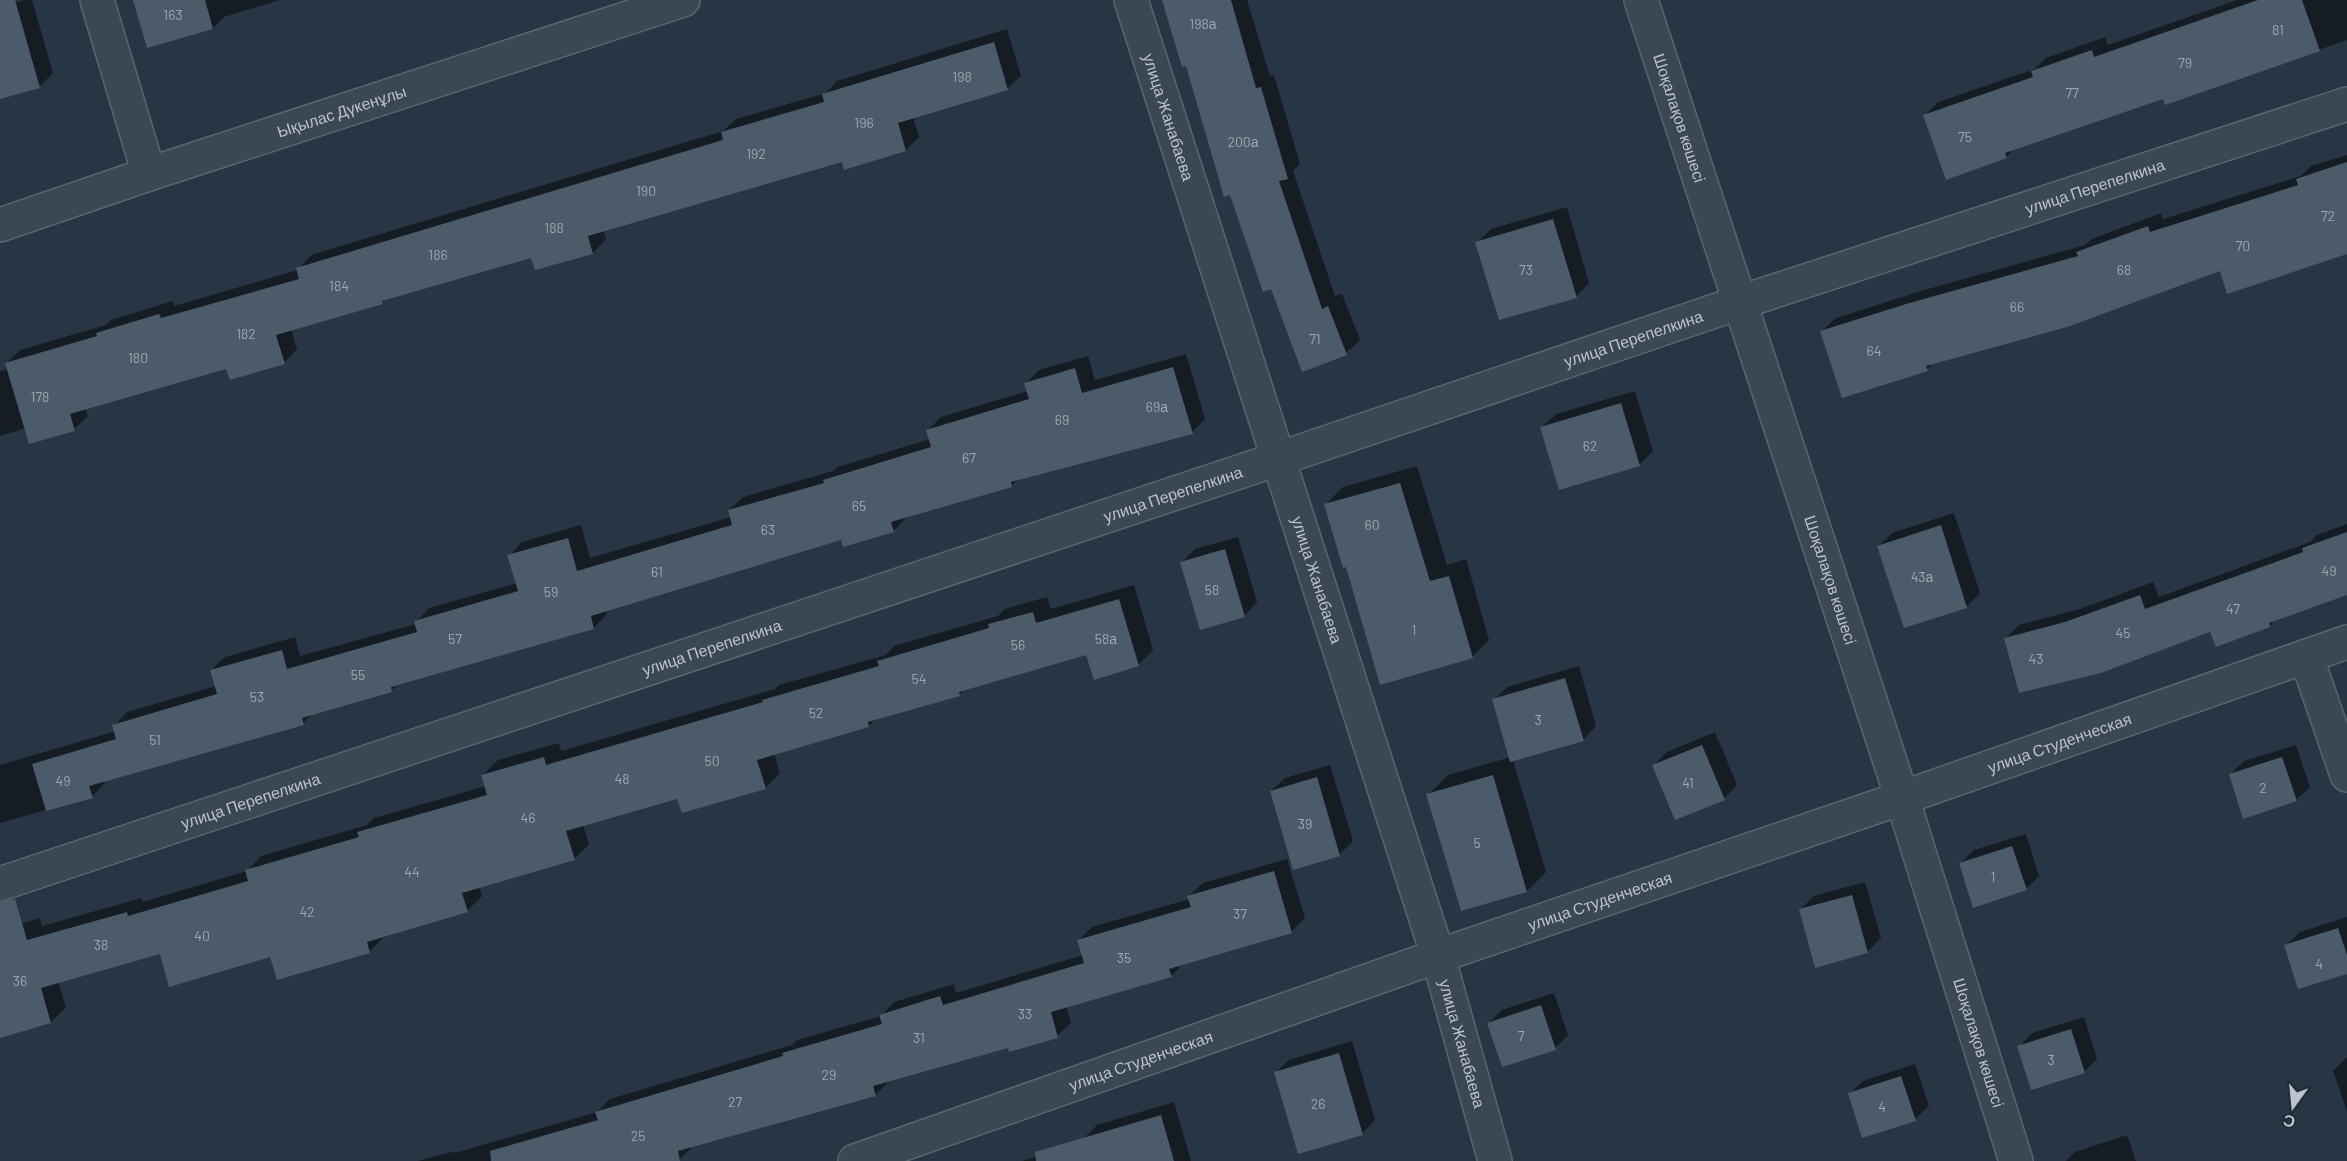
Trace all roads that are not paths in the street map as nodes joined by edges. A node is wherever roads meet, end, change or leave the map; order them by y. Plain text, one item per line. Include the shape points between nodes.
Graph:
1 (96, 0) edge
2 (683, 0) edge
3 (1131, 0) edge
4 (1641, 0) edge
5 (2347, 104) edge
6 (149, 174) junction
7 (0, 225) edge
8 (1741, 302) junction
9 (1278, 459) junction
10 (2347, 642) edge
11 (2306, 656) junction
12 (2347, 775) edge
13 (1902, 798) junction
14 (0, 884) edge
15 (1438, 956) junction
16 (855, 1161) edge
17 (1496, 1161) edge
18 (2016, 1161) edge

1 - 6 street
2 - 6 street, Ықылас Дүкенұлы
3 - 9 street, улица Жанабаева
4 - 8 street, Шоқалақов көшесі
5 - 8 street, улица Перепелкина
6 - 7 street, Ықылас Дүкенұлы
8 - 9 street, улица Перепелкина
8 - 13 street, Шоқалақов көшесі
9 - 14 street, улица Перепелкина
9 - 15 street, улица Жанабаева
10 - 11 street, улица Студенческая
11 - 12 street
11 - 13 street, улица Студенческая
13 - 15 street, улица Студенческая
13 - 18 street, Шоқалақов көшесі
15 - 16 street, улица Студенческая
15 - 17 street, улица Жанабаева

